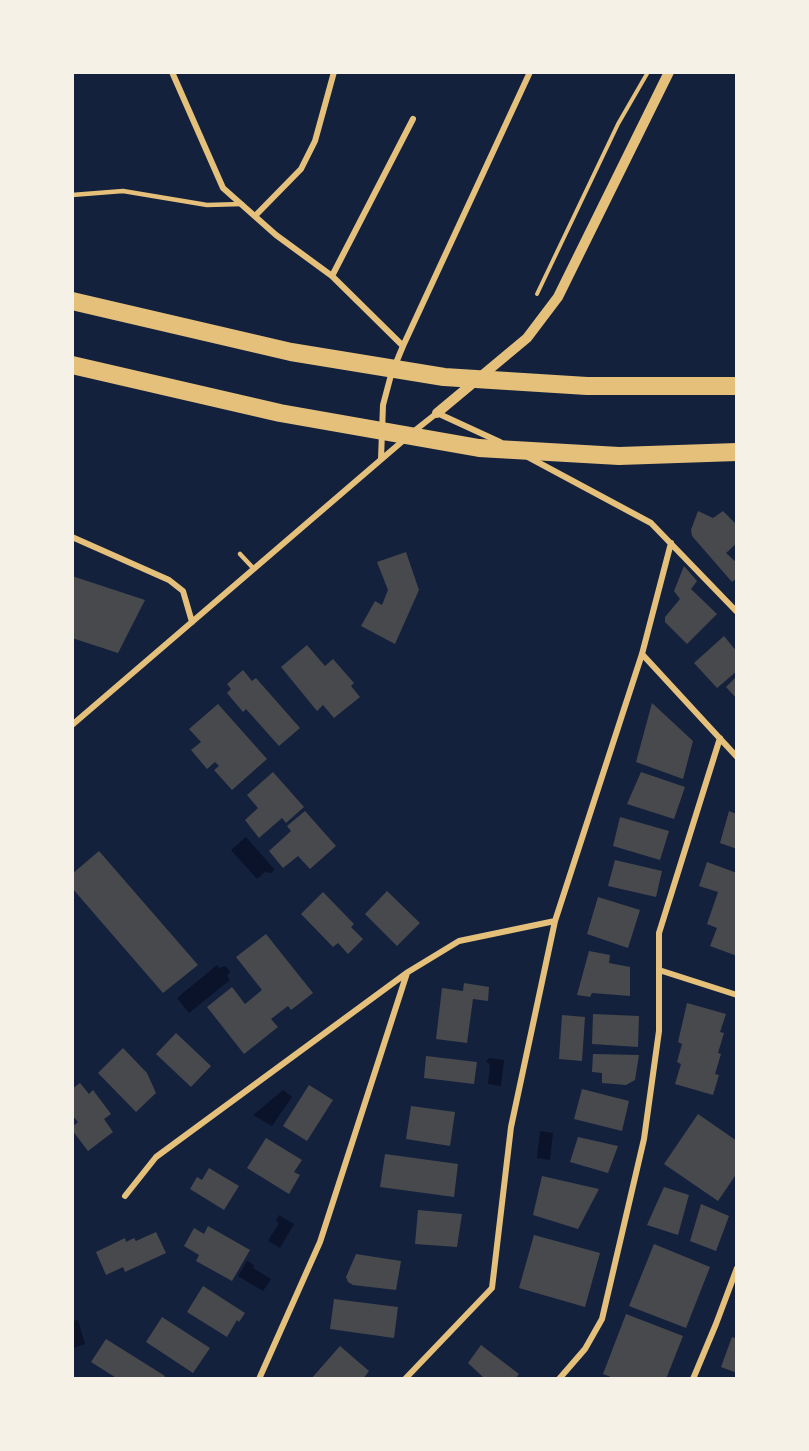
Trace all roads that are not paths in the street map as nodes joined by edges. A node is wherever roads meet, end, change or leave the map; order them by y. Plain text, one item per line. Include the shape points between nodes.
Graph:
1 (172, 72) edge
2 (334, 72) edge
3 (530, 72) edge
4 (669, 72) edge
5 (413, 118) dead end
6 (72, 195) edge
7 (242, 204) junction
8 (255, 216) junction
9 (332, 276) junction
10 (72, 301) edge
11 (403, 345) junction
12 (72, 365) edge
13 (737, 386) edge
14 (436, 413) junction
15 (737, 452) edge
16 (381, 459) junction
17 (72, 537) edge
18 (671, 543) junction
19 (240, 554) dead end
20 (254, 569) junction
21 (737, 612) edge
22 (192, 622) junction
23 (642, 654) junction
24 (76, 718) edge
25 (72, 725) edge
26 (720, 738) junction
27 (737, 757) edge
28 (555, 921) junction
29 (659, 970) junction
30 (408, 972) junction
31 (737, 995) edge
32 (125, 1196) dead end
33 (737, 1268) edge
34 (259, 1379) edge
35 (405, 1379) edge
36 (559, 1379) edge
37 (693, 1379) edge

1 - 7 street via 224,188
2 - 8 street via 315,141 301,169
3 - 11 street
4 - 14 street via 558,297 527,338
5 - 9 street
6 - 7 lane via 123,191 207,205
7 - 8 street
8 - 9 street
9 - 11 street
10 - 13 highway via 291,352 444,377 587,386
11 - 16 street via 382,405
12 - 15 highway via 280,413 479,448 619,456
14 - 16 street
14 - 18 street via 498,441 651,523
16 - 20 street
17 - 22 street via 169,580 183,591
18 - 21 street
18 - 23 street
19 - 20 lane
20 - 22 street
22 - 24 street
23 - 26 street
23 - 28 street
24 - 25 street
26 - 27 street
26 - 29 street via 659,933
28 - 30 street via 459,941
28 - 35 street via 511,1126 492,1288
29 - 31 street
29 - 36 street via 659,1030 644,1139 602,1320 585,1349
30 - 32 street via 156,1157
30 - 34 street via 320,1242
33 - 37 street

